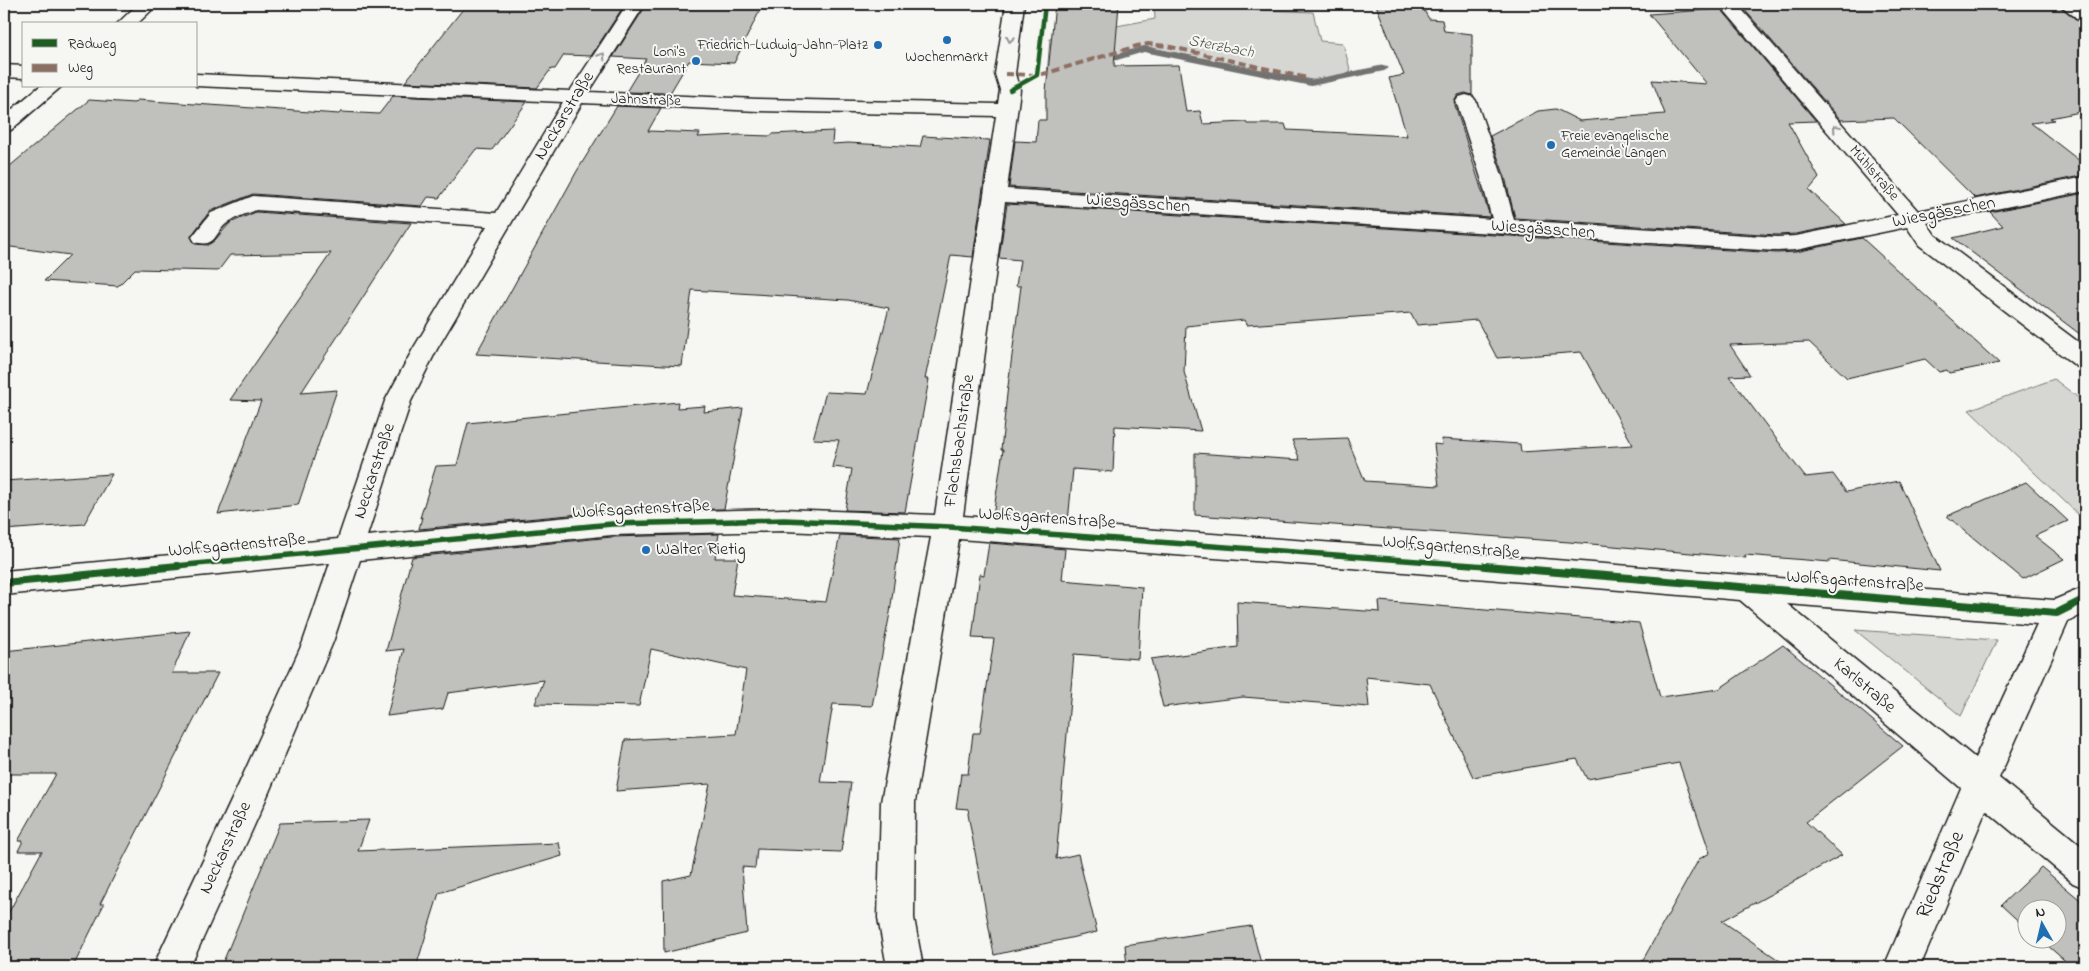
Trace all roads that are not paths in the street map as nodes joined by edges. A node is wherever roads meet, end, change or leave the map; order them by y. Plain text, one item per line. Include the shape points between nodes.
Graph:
1 (149, 4) edge
2 (636, 4) edge
3 (1015, 4) edge
4 (1728, 4) edge
5 (2068, 4) edge
6 (2085, 16) edge
7 (128, 22) edge
8 (4, 71) edge
9 (22, 72) edge
10 (198, 80) edge
11 (50, 88) edge
12 (576, 98) junction
13 (1466, 101) dead end
14 (1007, 110) junction
15 (4, 126) edge
16 (2085, 184) edge
17 (995, 194) junction
18 (1912, 219) junction
19 (502, 220) junction
20 (1506, 228) junction
21 (203, 237) dead end
22 (2085, 360) edge
23 (947, 528) junction
24 (350, 550) junction
25 (4, 583) edge
26 (1748, 589) junction
27 (2085, 599) edge
28 (2057, 613) junction
29 (1980, 784) junction
30 (2085, 871) edge
31 (171, 967) edge
32 (905, 967) edge
33 (1902, 967) edge

1 - 7 street
12 -> 2 street, Neckarstraße
3 -> 14 street, Flachsbachstraße via 1005,74 1010,90
18 -> 4 street, Mühlstraße
5 - 6 street
8 - 9 street
10 - 12 street, Jahnstraße
11 - 15 street
12 - 14 street, Jahnstraße
12 - 19 street, Neckarstraße
13 - 20 street
14 - 17 street, Flachsbachstraße
16 - 18 street, Wiesgässchen
17 - 20 street, Wiesgässchen
17 - 23 street, Flachsbachstraße
18 - 20 street, Wiesgässchen via 1777,244
18 - 22 street, Mühlstraße via 1927,240
19 - 21 street via 252,203 219,218
19 - 24 street, Neckarstraße via 425,348 398,401
23 - 24 street, Wolfsgartenstraße via 807,520 612,524
23 - 26 street, Wolfsgartenstraße via 1401,558
23 - 32 street, Flachsbachstraße via 898,802 896,918
24 - 25 street, Wolfsgartenstraße
24 - 31 street, Neckarstraße via 318,642
26 - 28 street, Wolfsgartenstraße
26 - 29 street, Karlstraße
27 - 28 street
28 - 29 street
29 - 30 street, Karlstraße
29 - 33 street, Riedstraße

